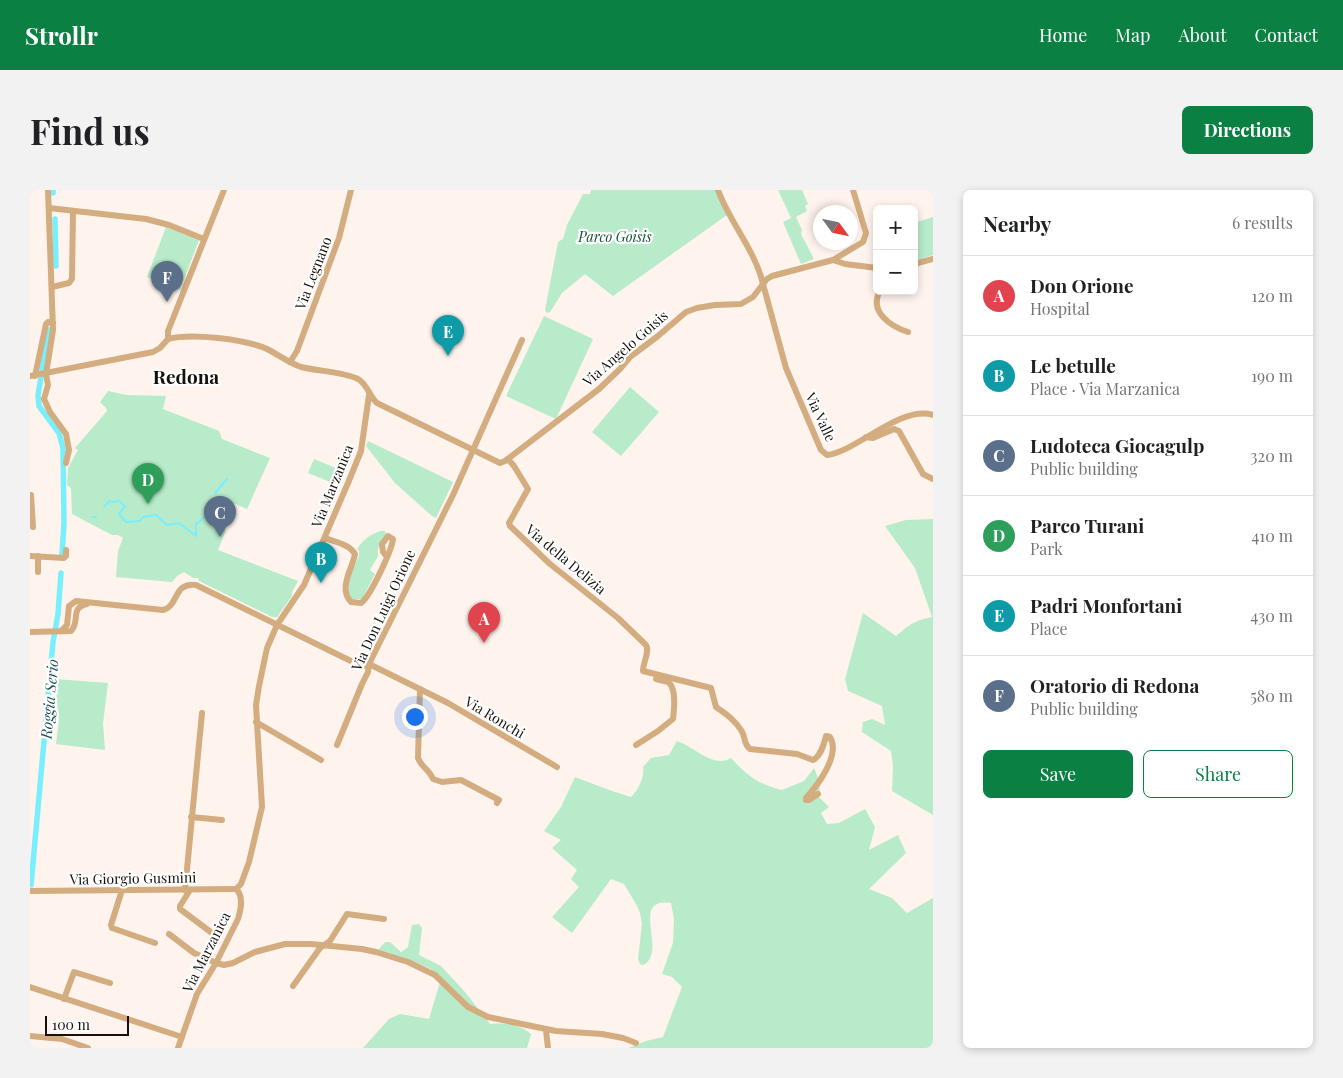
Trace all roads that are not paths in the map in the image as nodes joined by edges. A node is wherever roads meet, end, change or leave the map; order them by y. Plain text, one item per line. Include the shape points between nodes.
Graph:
1 (48, 190) edge
2 (224, 190) edge
3 (351, 190) edge
4 (718, 190) edge
5 (853, 190) edge
6 (49, 208) junction
7 (72, 211) junction
8 (204, 239) junction
9 (933, 259) edge
10 (833, 260) junction
11 (918, 263) edge
12 (873, 268) edge
13 (763, 284) junction
14 (52, 287) junction
15 (878, 295) edge
16 (53, 323) junction
17 (908, 332) dead end
18 (168, 339) junction
19 (522, 340) dead end
20 (290, 362) junction
21 (46, 374) junction
22 (34, 376) edge
23 (370, 395) junction
24 (933, 415) edge
25 (866, 437) junction
26 (473, 451) junction
27 (508, 459) junction
28 (66, 463) dead end
29 (933, 479) edge
30 (31, 499) edge
31 (33, 526) dead end
32 (324, 538) junction
33 (66, 550) dead end
34 (30, 556) edge
35 (38, 556) junction
36 (387, 557) dead end
37 (38, 572) dead end
38 (277, 624) junction
39 (30, 632) edge
40 (357, 664) junction
41 (369, 664) junction
42 (643, 671) junction
43 (362, 684) junction
44 (420, 689) junction
45 (202, 713) dead end
46 (256, 722) junction
47 (636, 744) dead end
48 (337, 745) dead end
49 (320, 760) dead end
50 (557, 767) dead end
51 (818, 794) dead end
52 (498, 803) dead end
53 (191, 817) junction
54 (222, 820) dead end
55 (236, 888) junction
56 (122, 890) junction
57 (187, 890) junction
58 (30, 891) edge
59 (384, 919) dead end
60 (212, 933) dead end
61 (169, 934) dead end
62 (154, 943) dead end
63 (324, 946) junction
64 (216, 963) junction
65 (110, 983) dead end
66 (293, 986) dead end
67 (30, 987) edge
68 (64, 999) junction
69 (546, 1030) junction
70 (30, 1036) edge
71 (182, 1037) junction
72 (636, 1043) dead end
73 (88, 1048) edge
74 (178, 1048) edge
75 (548, 1048) edge

1 - 6 street
2 - 8 street
3 - 20 street, Via Legnano via 339,238 297,352
4 - 13 street
5 - 10 street via 866,236 863,242
6 - 7 street
6 - 14 street
7 - 8 street via 146,219
7 - 14 street via 72,279 70,283
8 - 18 street via 168,331
9 - 11 street
10 - 12 street
10 - 13 street, Via Angelo Goisis via 772,276
13 - 25 street, Via Valle via 786,368 820,450 830,455
13 - 27 street, Via Angelo Goisis via 753,297 741,304 715,305 686,312 630,357 599,389
14 - 16 street
15 - 17 street via 881,313 891,325
16 - 21 street
16 - 22 street via 46,324
18 - 20 street via 235,340 266,349
18 - 21 street via 153,352
19 - 26 street
20 - 23 street via 355,378 366,386
21 - 22 street
21 - 28 street via 48,385 44,399 66,434 69,450
23 - 26 street via 377,403
23 - 32 street, Via Marzanica via 360,451
24 - 25 street via 922,413 896,421
25 - 29 street, Via Valle via 873,438 894,429 899,431 923,474
26 - 27 street via 498,463
26 - 41 street, Via Don Luigi Orione
27 - 42 street, Via della Delizia via 528,489 510,526 646,645 648,650
30 - 31 street
32 - 36 street via 347,546 355,554 346,593 352,602 365,600
32 - 38 street, Via Marzanica via 300,592
33 - 35 street via 64,558
34 - 35 street
35 - 37 street
38 - 39 street via 189,584 180,589 170,605 162,610 91,603 77,608 75,627 67,633
38 - 40 street
38 - 46 street, Via Marzanica via 263,666
40 - 41 street
40 - 43 street via 364,676
41 - 43 street, Via Don Luigi Orione
41 - 44 street, Via Ronchi
42 - 47 street via 646,676 671,685 674,712 672,721
42 - 51 street via 711,688 716,707 742,731 750,749 797,754 813,760 828,736 833,742 832,755 824,775 806,800
43 - 48 street, Via Don Luigi Orione
44 - 50 street, Via Ronchi
44 - 52 street via 420,763 433,780 461,780 499,800
45 - 53 street
46 - 49 street
46 - 55 street, Via Marzanica via 262,807 249,862 241,884
53 - 54 street
53 - 57 street
55 - 57 street, Via Giorgio Gusmini
55 - 64 street, Via Marzanica via 240,894 241,911
56 - 57 street, Via Giorgio Gusmini
56 - 58 street, Via Giorgio Gusmini
56 - 62 street via 112,928
57 - 60 street via 180,909
59 - 63 street via 347,914
61 - 64 street via 194,953
63 - 64 street via 285,944 254,952 227,965
63 - 66 street
63 - 69 street via 362,949 408,962 435,975 468,1007 488,1017
64 - 71 street, Via Marzanica via 197,994
65 - 68 street via 74,972
67 - 68 street
68 - 71 street
69 - 72 street via 602,1034
69 - 75 street
70 - 73 street via 62,1039
71 - 74 street, Via Marzanica

